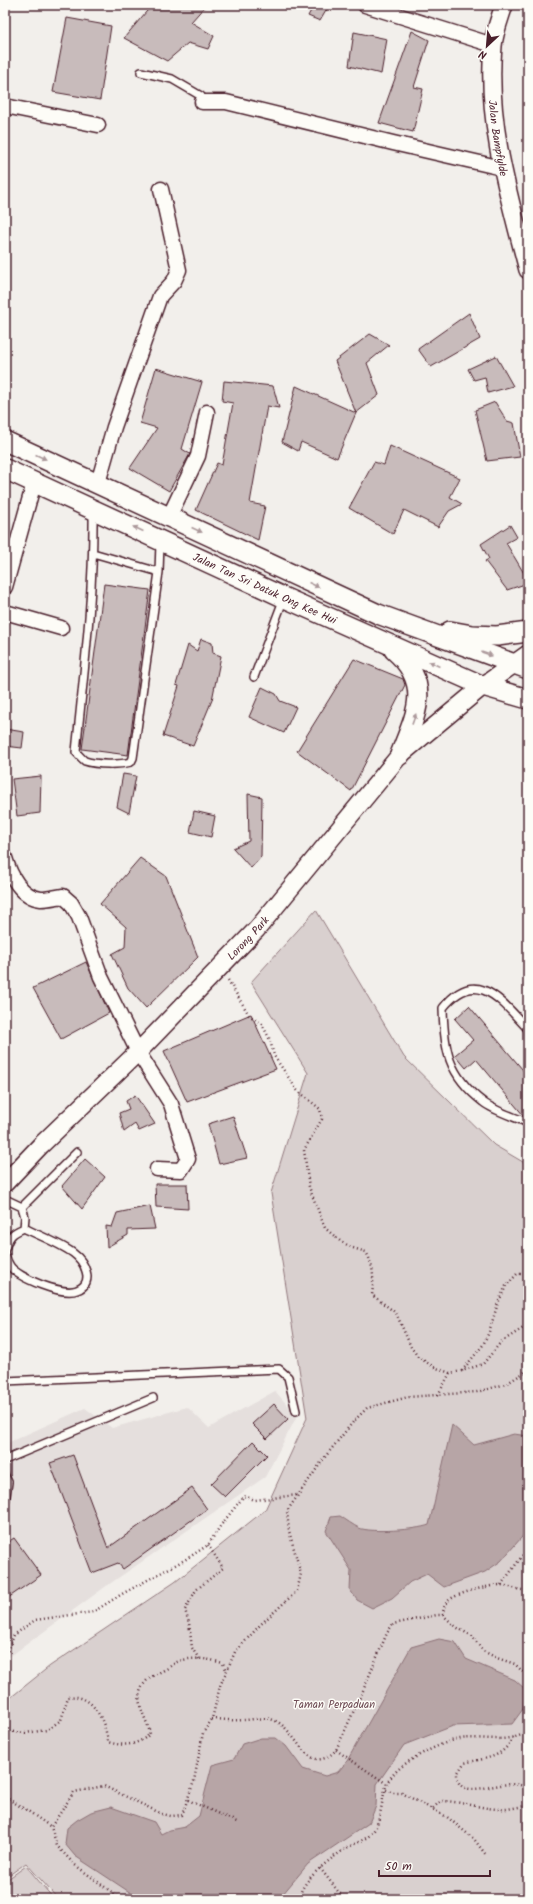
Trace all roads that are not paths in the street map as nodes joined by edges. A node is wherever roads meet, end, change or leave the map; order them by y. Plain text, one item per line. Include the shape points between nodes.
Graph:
1 (366, 5) edge
2 (504, 5) edge
3 (493, 45) junction
4 (142, 72) dead end
5 (202, 102) joint
6 (5, 106) edge
7 (98, 125) dead end
8 (502, 168) junction
9 (161, 189) dead end
10 (528, 270) edge
11 (207, 412) dead end
12 (5, 441) edge
13 (5, 469) edge
14 (34, 483) junction
15 (98, 483) junction
16 (93, 508) junction
17 (169, 517) junction
18 (160, 539) junction
19 (93, 553) junction
20 (159, 572) junction
21 (5, 588) edge
22 (284, 598) junction
23 (5, 612) edge
24 (378, 614) junction
25 (61, 628) dead end
26 (528, 632) edge
27 (384, 642) junction
28 (523, 662) edge
29 (254, 676) dead end
30 (483, 686) junction
31 (528, 699) edge
32 (400, 755) junction
33 (5, 858) edge
34 (528, 1029) edge
35 (138, 1052) junction
36 (528, 1123) edge
37 (77, 1152) dead end
38 (157, 1169) dead end
39 (5, 1183) edge
40 (5, 1199) edge
41 (22, 1207) junction
42 (24, 1228) junction
43 (5, 1248) edge
44 (5, 1255) edge
45 (5, 1381) edge
46 (153, 1398) dead end
47 (296, 1410) dead end
48 (5, 1460) edge
49 (5, 1476) edge
50 (5, 1503) edge

1 - 3 street
2 - 3 street, Jalan Bampfylde
3 - 8 street, Jalan Bampfylde via 492,96
4 - 5 lane via 172,79 201,96
5 - 8 street via 226,102
6 - 7 street
8 - 10 street, Jalan Bampfylde
9 - 15 street via 179,270 174,281 160,296 114,427
11 - 17 street via 198,456
12 -> 15 main road
13 - 14 main road, Jalan Tan Sri Datuk Ong Kee Hui
14 - 16 main road, Jalan Tan Sri Datuk Ong Kee Hui
14 - 21 street
15 - 17 main road
18 -> 16 main road, Jalan Tan Sri Datuk Ong Kee Hui
16 - 19 lane
17 -> 24 main road
18 - 20 lane
18 - 22 main road, Jalan Tan Sri Datuk Ong Kee Hui
19 - 20 lane
19 - 20 lane via 76,752 84,760 125,764 133,758
22 - 27 main road, Jalan Tan Sri Datuk Ong Kee Hui
22 - 29 lane
23 - 25 street
24 - 26 main road via 472,635 497,636
24 -> 28 main road
30 -> 27 main road, Jalan Tan Sri Datuk Ong Kee Hui
32 -> 27 main road via 416,713 418,693 415,675 404,658
28 - 30 street, Lorong Park
30 - 31 main road, Jalan Tan Sri Datuk Ong Kee Hui
30 - 32 street, Lorong Park
32 - 35 street, Lorong Park via 257,929
33 - 35 street via 11,876 26,893 40,899 63,896 71,903 79,917 101,977
34 - 36 lane via 499,999 480,988 468,988 457,992 443,1008 444,1035 449,1061 457,1075 484,1103
35 - 38 street via 171,1104 188,1160 180,1170
35 - 39 street, Lorong Park
37 - 41 lane
40 - 41 lane
41 - 42 lane via 26,1217
42 - 43 lane via 12,1233
42 - 44 lane via 73,1253 84,1263 88,1276 85,1285 78,1290 54,1290 10,1267
45 - 47 lane via 279,1369 288,1377
46 - 48 lane
49 - 50 lane via 8,1482

